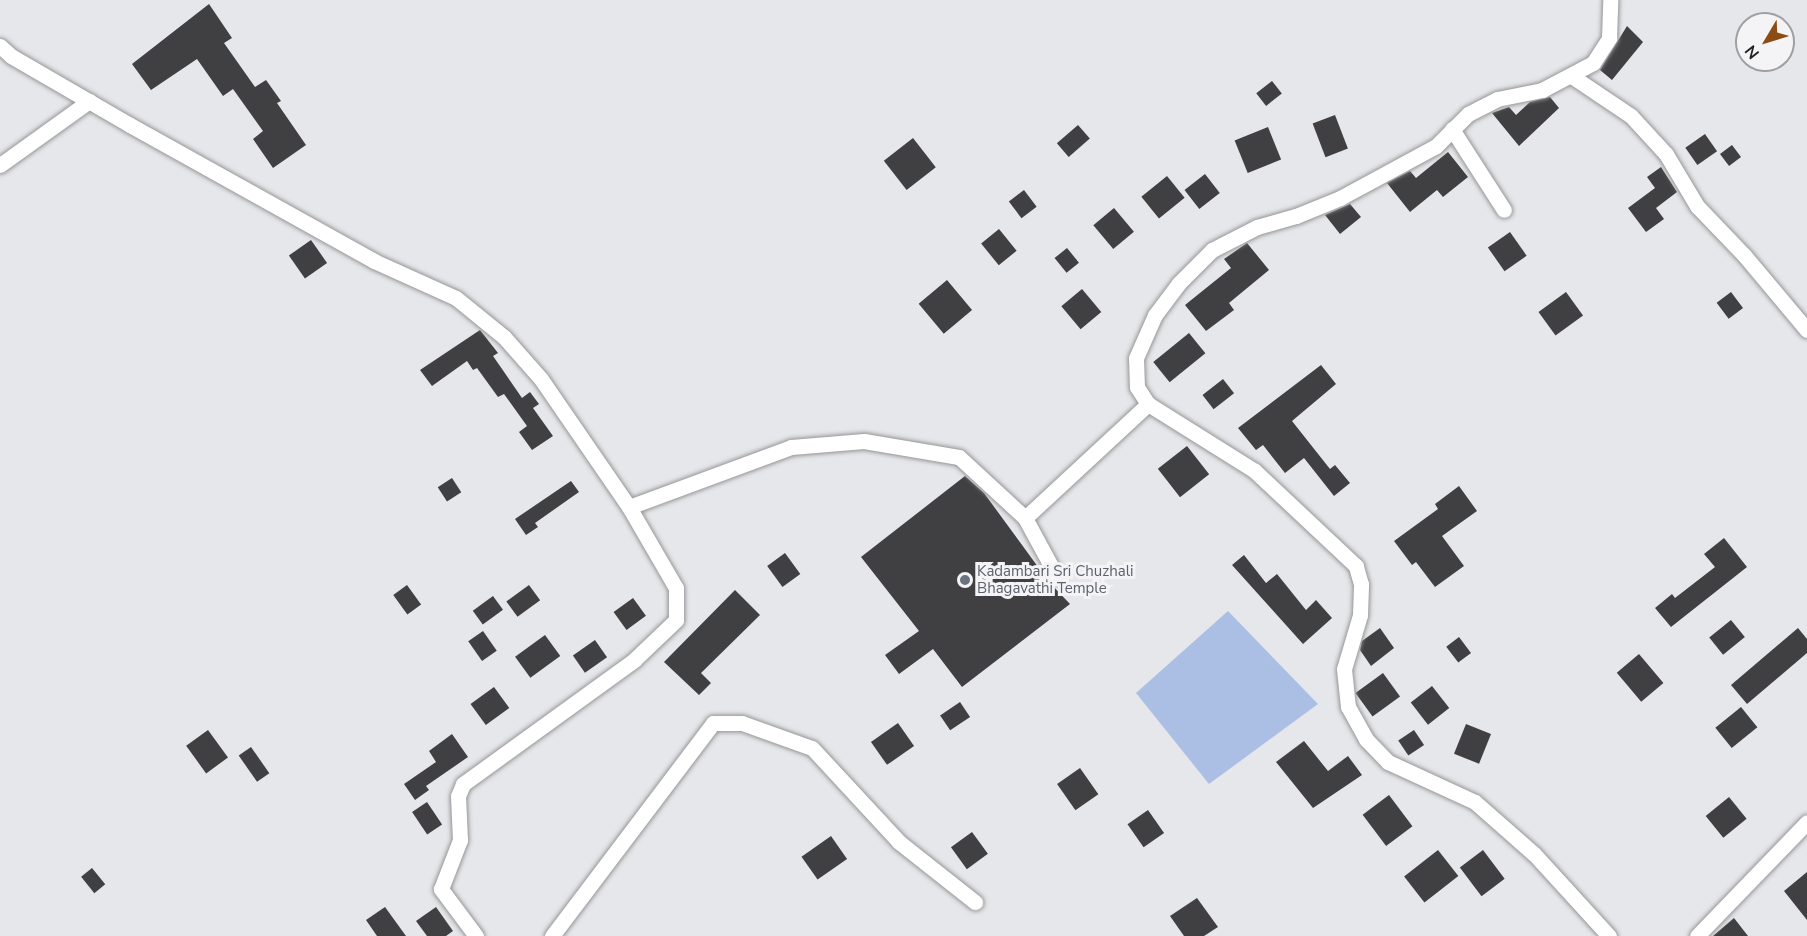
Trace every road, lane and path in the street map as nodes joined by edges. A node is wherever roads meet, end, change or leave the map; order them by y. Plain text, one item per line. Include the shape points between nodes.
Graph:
1 (1610, 0) edge
2 (0, 46) edge
3 (1573, 77) junction
4 (89, 101) junction
5 (1452, 129) junction
6 (0, 165) edge
7 (1504, 210) dead end
8 (1807, 330) edge
9 (1148, 404) junction
10 (629, 507) junction
11 (1025, 518) junction
12 (1057, 577) dead end
13 (1807, 822) edge
14 (975, 902) dead end
15 (476, 936) edge
16 (552, 936) edge
17 (1609, 936) edge
18 (1697, 936) edge

1 - 3 street via 1610,38 1593,63
2 - 4 street
3 - 5 street via 1542,90 1497,99 1468,114
3 - 8 street via 1631,116 1666,154 1697,206
4 - 6 street
4 - 10 street via 374,261 456,298 504,337 541,380
5 - 7 street
5 - 9 street via 1436,146 1340,198 1257,227 1212,250 1179,283 1155,315 1136,358 1137,387
9 - 11 street
9 - 17 street via 1255,471 1356,566 1361,584 1360,615 1344,669 1348,706 1365,739 1388,762 1475,802 1534,854
10 - 11 street via 791,447 864,441 959,457
10 - 15 street via 676,588 676,620 634,660 463,784 458,796 460,840 441,890
11 - 12 street
13 - 18 street
14 - 16 street via 899,842 813,748 742,723 713,723

